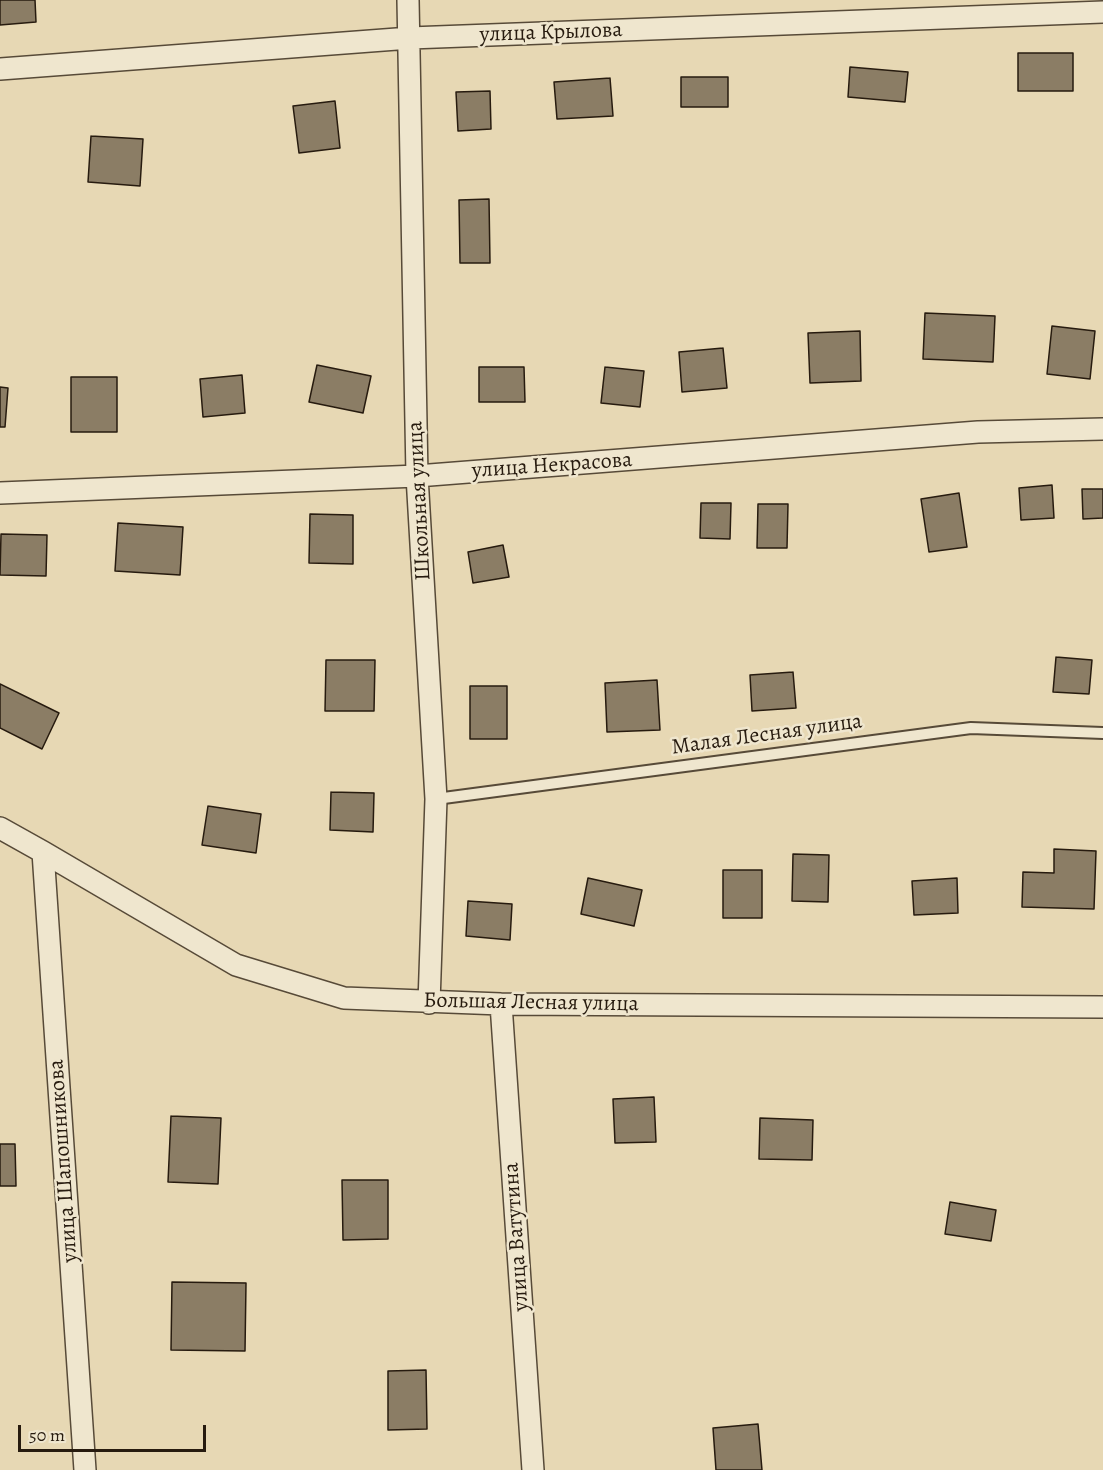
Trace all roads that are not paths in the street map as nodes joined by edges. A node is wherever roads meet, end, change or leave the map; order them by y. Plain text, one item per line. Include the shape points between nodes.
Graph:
1 (408, 0) edge
2 (1103, 12) edge
3 (410, 38) junction
4 (0, 69) edge
5 (1103, 429) edge
6 (417, 476) junction
7 (0, 493) edge
8 (1103, 733) edge
9 (436, 799) junction
10 (0, 828) edge
11 (44, 852) junction
12 (429, 1002) junction
13 (501, 1004) junction
14 (1103, 1007) edge
15 (84, 1470) edge
16 (533, 1470) edge

1 - 3 street, Школьная улица
2 - 3 street, улица Крылова
3 - 4 street, улица Крылова
3 - 6 street, Школьная улица
5 - 6 street, улица Некрасова via 978,432
6 - 7 street, улица Некрасова
6 - 9 street, Школьная улица
8 - 9 lane, Малая Лесная улица via 971,728
9 - 12 street, Школьная улица
10 - 11 street, Большая Лесная улица
11 - 12 street, Большая Лесная улица via 236,965 344,998
11 - 15 street, улица Шапошникова
12 - 13 street, Большая Лесная улица
13 - 14 street, Большая Лесная улица
13 - 16 street, улица Ватутина

